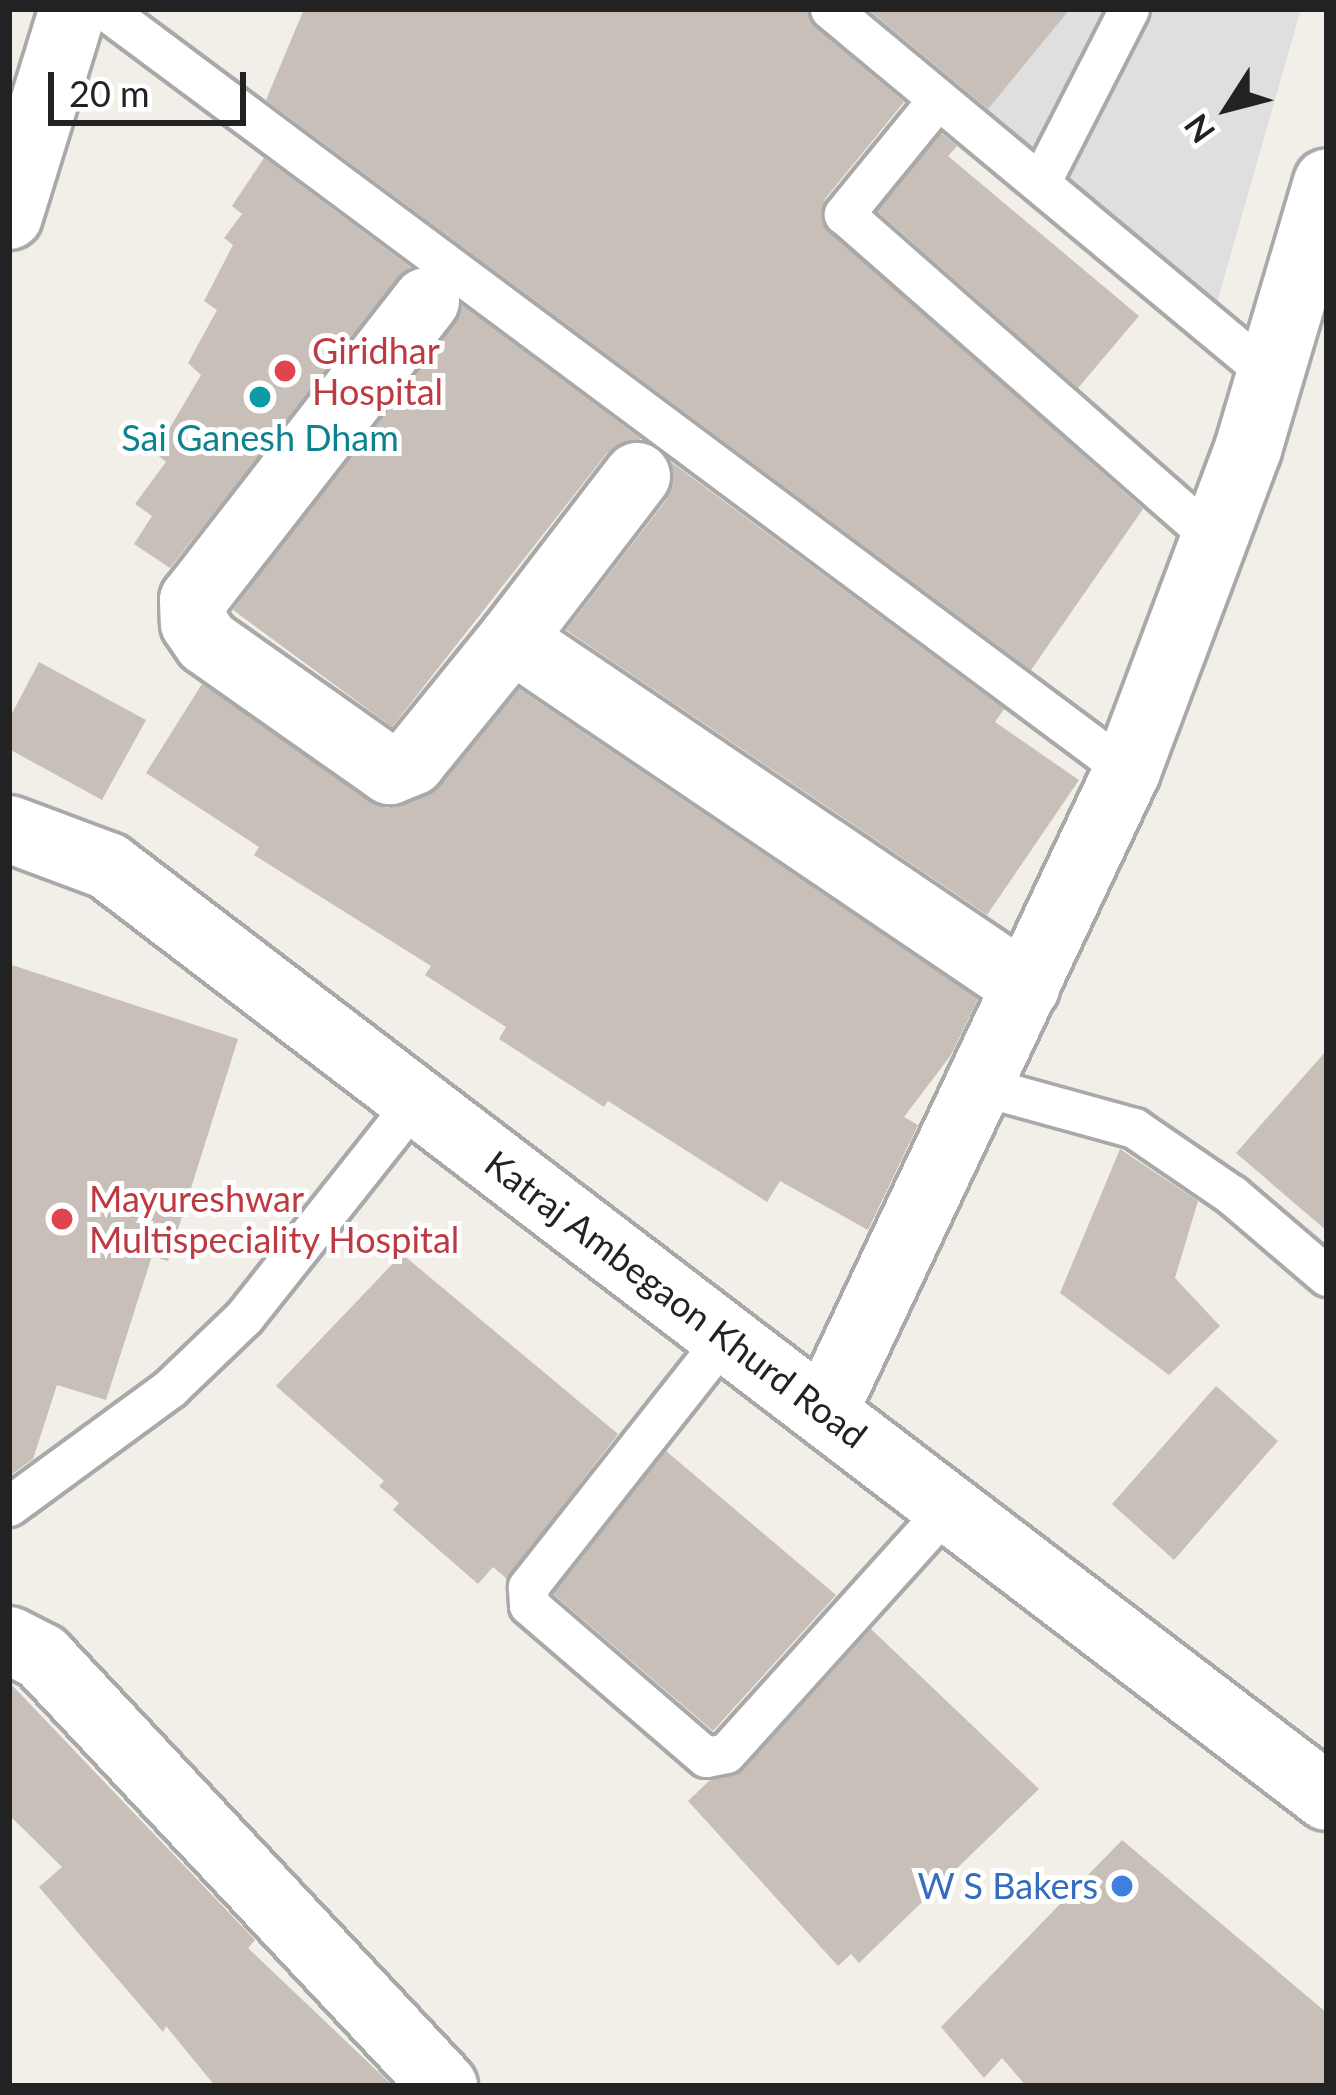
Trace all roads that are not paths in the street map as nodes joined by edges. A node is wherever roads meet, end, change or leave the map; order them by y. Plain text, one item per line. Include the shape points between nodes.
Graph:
1 (73, 9) edge
2 (104, 9) edge
3 (830, 9) edge
4 (1129, 9) edge
5 (938, 99) junction
6 (1327, 182) edge
7 (1040, 183) junction
8 (9, 216) edge
9 (1314, 255) edge
10 (427, 301) dead end
11 (1270, 375) junction
12 (637, 476) dead end
13 (1214, 539) junction
14 (512, 639) junction
15 (1127, 771) junction
16 (9, 829) edge
17 (1026, 987) junction
18 (978, 1085) junction
19 (416, 1100) junction
20 (1327, 1276) edge
21 (726, 1336) junction
22 (824, 1412) junction
23 (9, 1506) edge
24 (947, 1508) junction
25 (9, 1640) edge
26 (1327, 1797) edge
27 (443, 2086) edge

1 - 8 street
2 - 15 lane
3 - 5 lane
4 - 7 lane
5 - 7 lane
5 - 13 lane via 844,214
6 - 9 street
7 - 11 lane
9 - 11 street
10 - 14 street via 193,600 194,623 207,642 390,771 412,762
11 - 13 street
12 - 14 street
13 - 15 street
14 - 17 street
15 - 17 street
16 - 19 street, Katraj Ambegaon Khurd Road via 108,866
17 - 18 street
18 - 20 lane via 1134,1128 1232,1195
18 - 22 street
19 - 21 street, Katraj Ambegaon Khurd Road
19 - 23 lane via 244,1317 170,1388
21 - 22 street, Katraj Ambegaon Khurd Road
21 - 24 lane via 528,1586 530,1605 706,1756 725,1753
22 - 24 street, Katraj Ambegaon Khurd Road
24 - 26 street, Katraj Ambegaon Khurd Road
25 - 27 street via 42,1657

